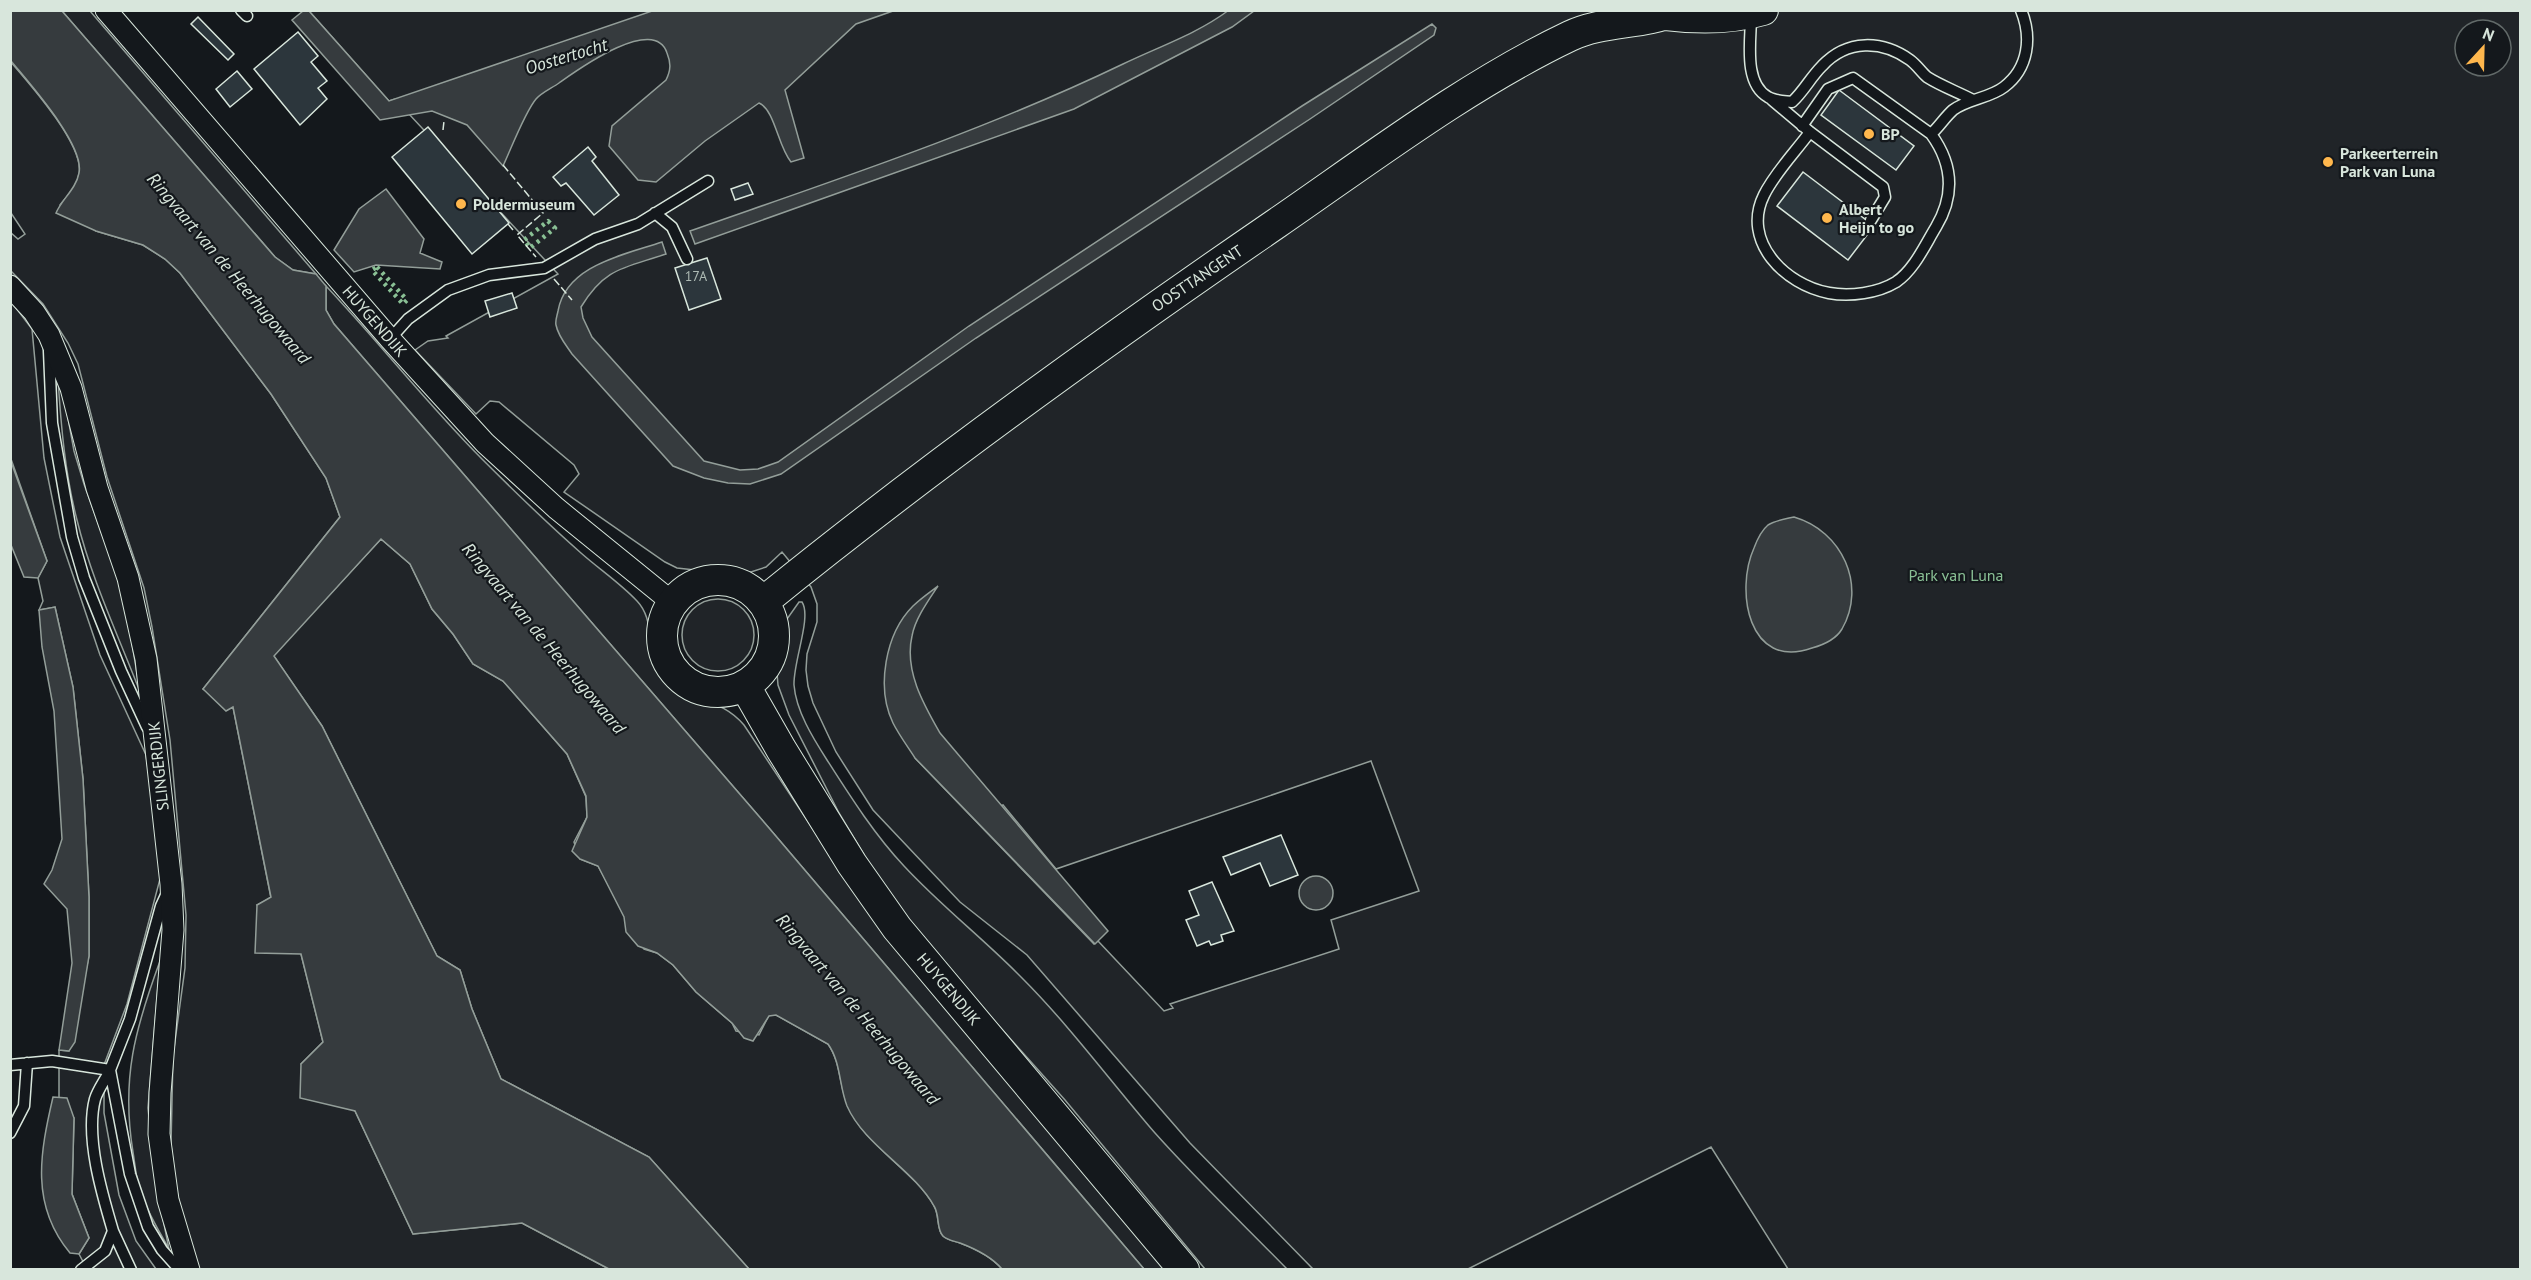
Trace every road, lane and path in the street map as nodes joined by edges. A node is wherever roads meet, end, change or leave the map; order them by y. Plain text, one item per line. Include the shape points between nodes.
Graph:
1 (106, 10) edge
2 (2022, 10) edge
3 (1757, 12) edge
4 (1671, 13) edge
5 (1770, 99) junction
6 (1973, 100) junction
7 (1806, 129) junction
8 (1931, 134) junction
9 (708, 181) dead end
10 (656, 213) junction
11 (1871, 220) dead end
12 (687, 260) dead end
13 (10, 286) edge
14 (49, 335) junction
15 (390, 339) junction
16 (763, 602) junction
17 (673, 603) junction
18 (745, 686) junction
19 (156, 746) junction
20 (171, 884) junction
21 (27, 1063) junction
22 (10, 1065) edge
23 (110, 1070) junction
24 (10, 1133) edge
25 (113, 1231) junction
26 (81, 1269) edge
27 (131, 1269) edge
28 (180, 1269) edge
29 (189, 1269) edge
30 (1184, 1269) edge

1 - 15 street, HUYGENDIJK
2 - 6 lane via 2028,43 2021,69 2004,87
3 - 4 main road, OOSTTANGENT via 1695,18
3 - 5 lane via 1751,72 1759,91
4 - 16 main road, OOSTTANGENT via 1573,35 1520,62 1408,133 1113,336
5 - 6 lane via 1792,102 1822,65 1856,45 1868,44 1887,47 1927,76
5 - 7 lane
6 - 8 lane via 1954,110
7 - 8 lane via 1828,89 1853,78
7 - 8 lane via 1764,195 1757,219 1761,240 1774,264 1798,281 1830,293 1871,292 1897,281 1916,261 1946,210 1948,165
7 - 11 lane via 1883,187 1885,197
9 - 10 lane
10 - 12 lane via 672,227
10 - 15 lane via 639,224 595,239 544,267 489,275 448,290 408,319
13 - 14 street, SLINGERDIJK
14 - 19 street, SLINGERDIJK via 72,388 97,488 128,578 146,659
14 - 19 lane via 52,423 72,537 120,671
15 - 17 street, HUYGENDIJK via 485,443 556,508
16 - 17 main road via 739,584 710,581 689,588
16 - 18 main road via 771,616 773,648 768,663
17 - 18 main road via 662,634 671,667 689,684 712,692 729,692
18 - 30 main road, HUYGENDIJK via 852,864 897,928
19 - 20 street, SLINGERDIJK
20 - 23 lane via 161,906 130,1019
20 - 29 street, SLINGERDIJK via 172,950 159,1134 168,1200
21 - 22 lane
21 - 23 lane via 52,1061
21 - 24 lane via 24,1106
23 - 25 lane via 96,1098 92,1134
23 - 28 lane via 130,1174 144,1217 162,1250
25 - 26 lane via 105,1251
25 - 27 lane

